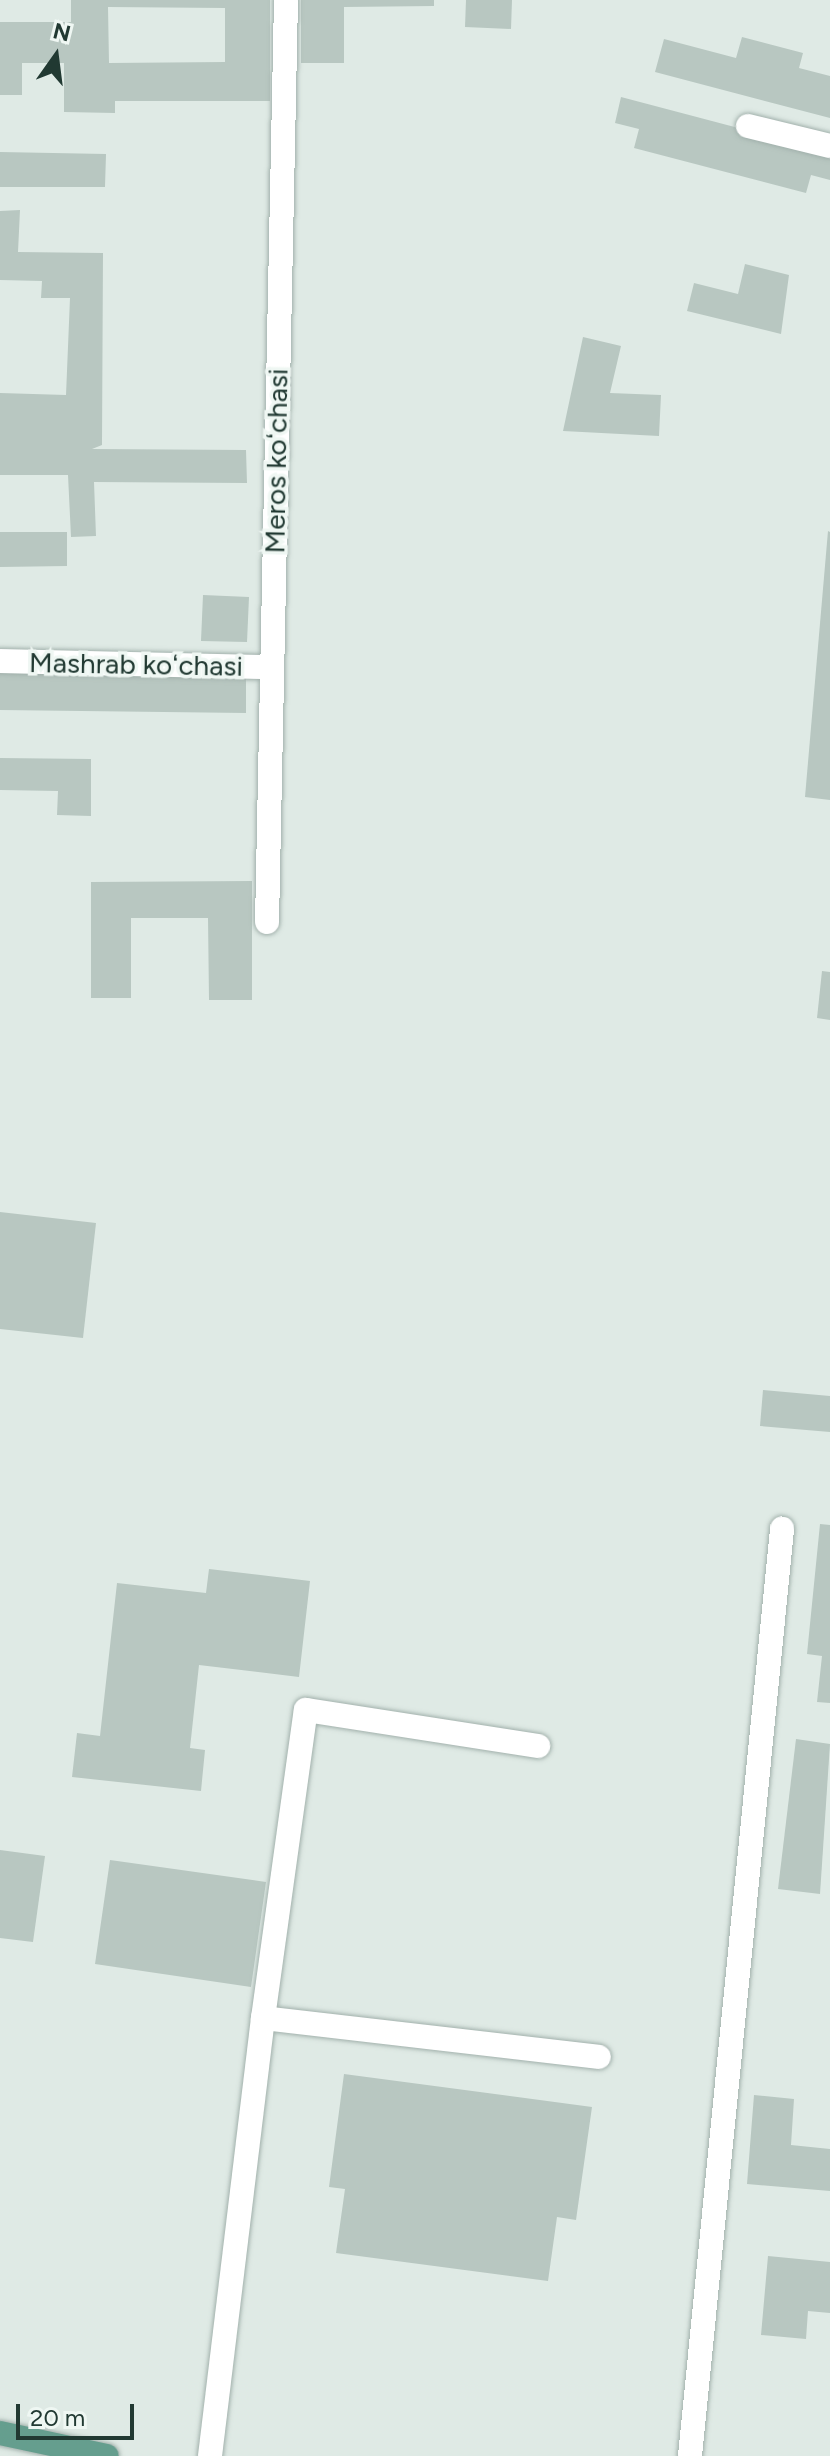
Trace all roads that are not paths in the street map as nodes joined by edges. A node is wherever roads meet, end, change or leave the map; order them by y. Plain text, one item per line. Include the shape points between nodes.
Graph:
1 (286, 0) edge
2 (748, 126) dead end
3 (830, 146) edge
4 (0, 661) edge
5 (271, 667) junction
6 (267, 922) dead end
7 (782, 1529) dead end
8 (538, 1746) dead end
9 (263, 2018) junction
10 (599, 2057) dead end
11 (0, 2433) edge
12 (107, 2456) edge
13 (210, 2456) edge
14 (690, 2456) edge

1 - 5 street, Meros koʻchasi
2 - 3 street
4 - 5 street, Mashrab koʻchasi
5 - 6 street, Meros koʻchasi
7 - 14 street
8 - 9 street via 306,1710
9 - 10 street
9 - 13 street
11 - 12 main road

